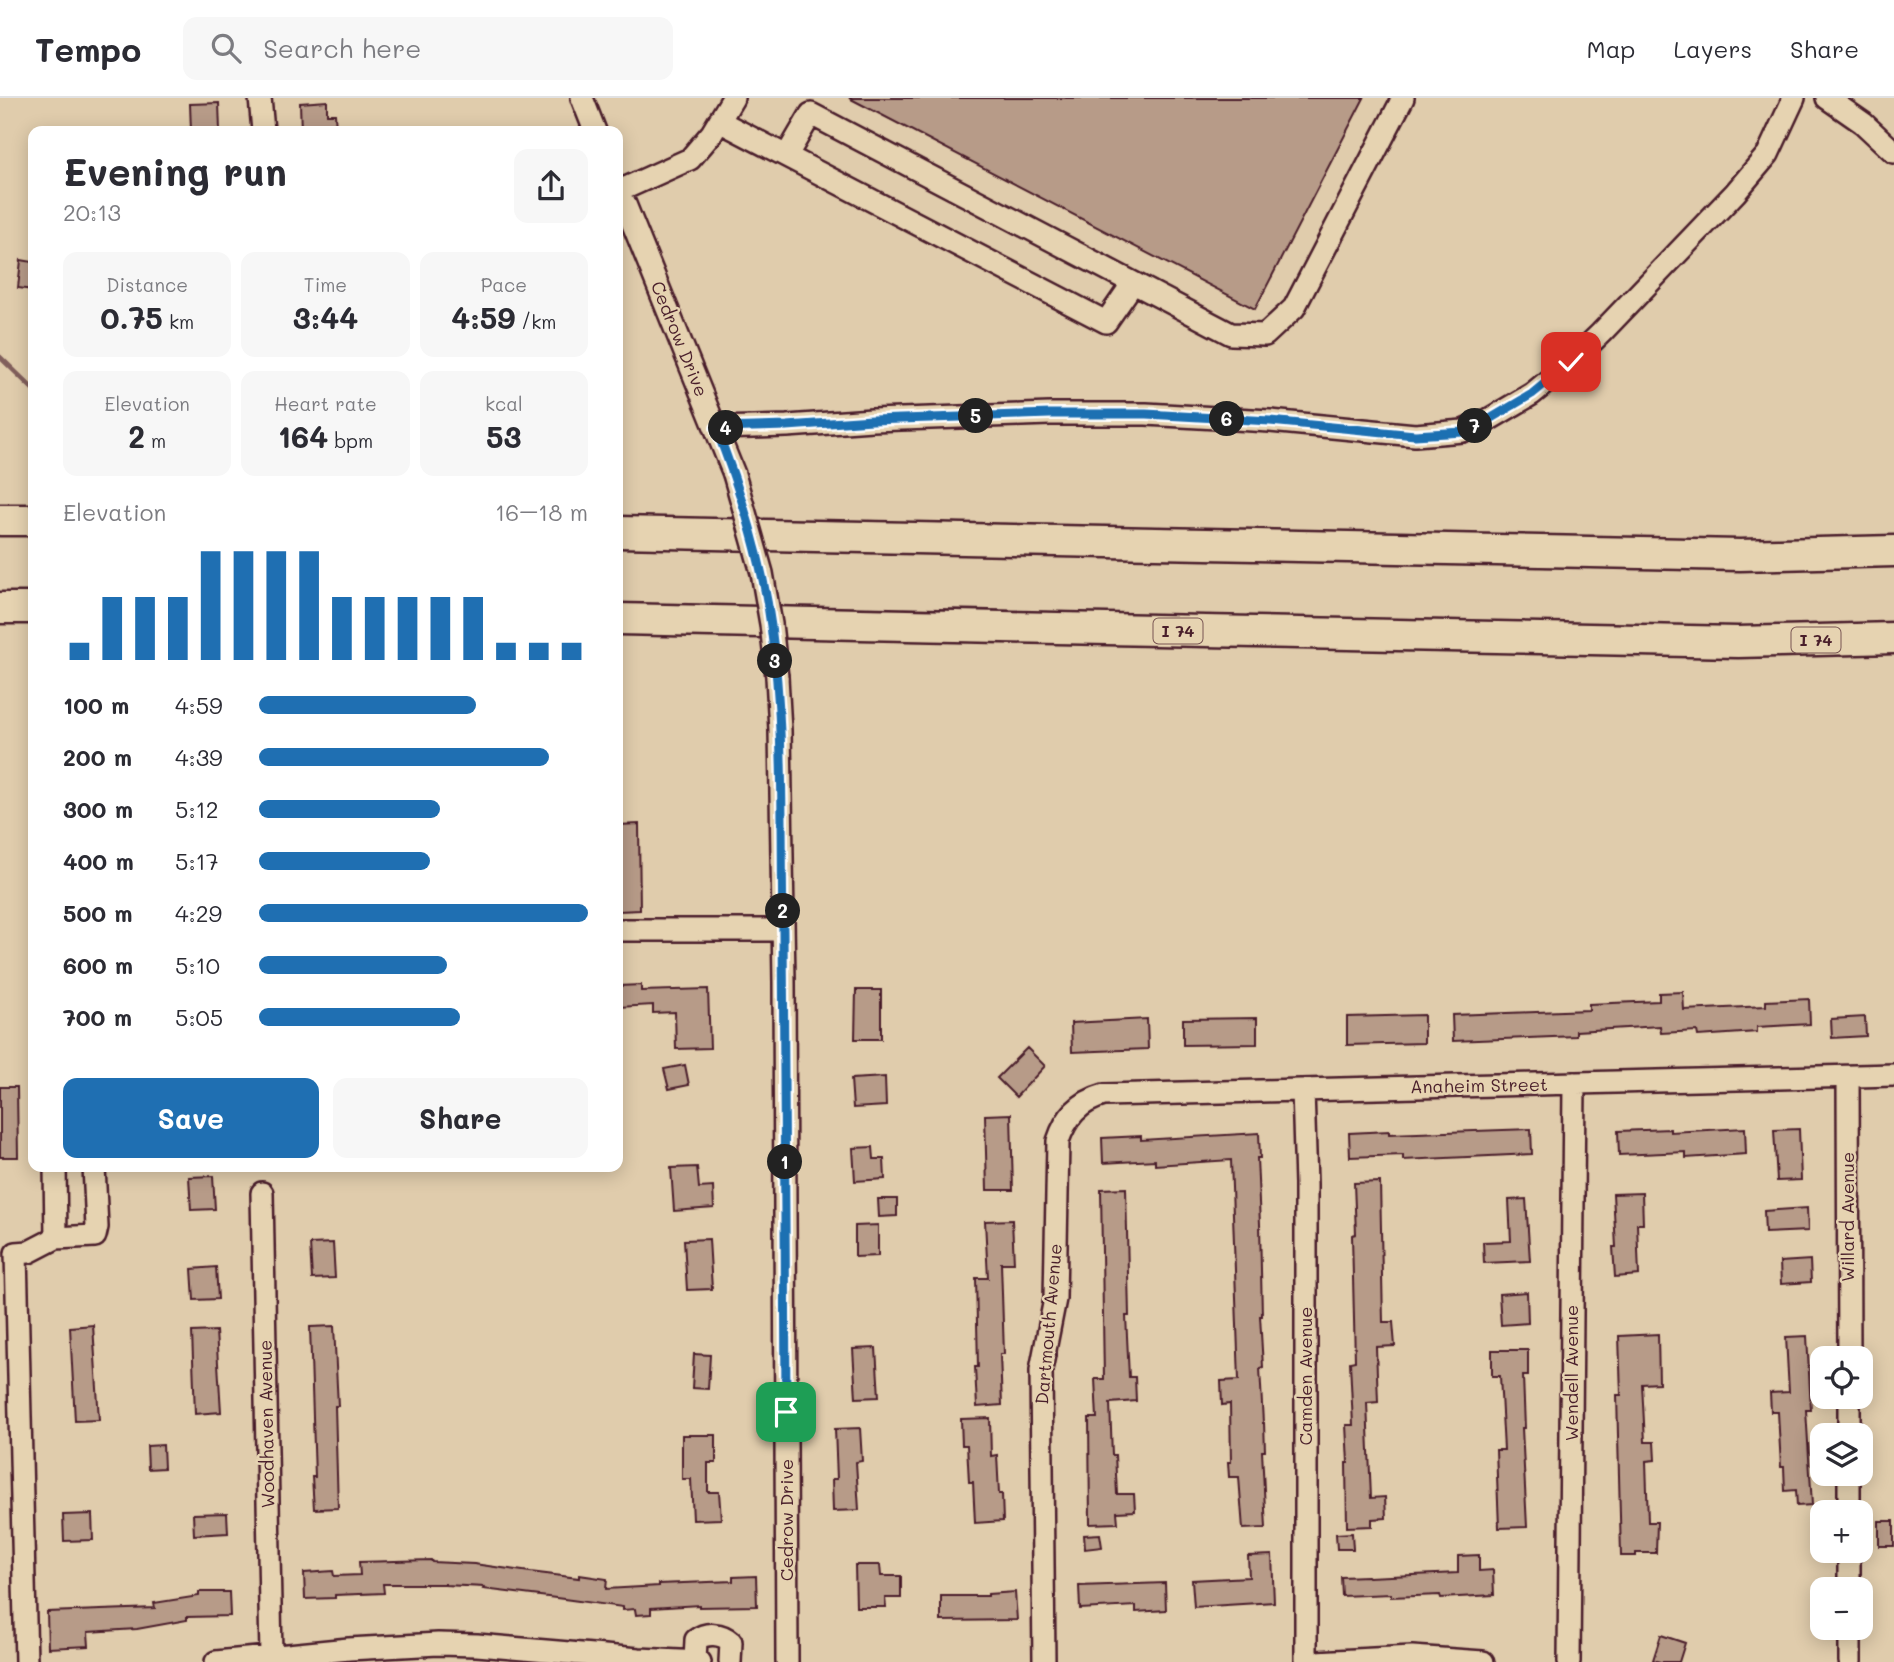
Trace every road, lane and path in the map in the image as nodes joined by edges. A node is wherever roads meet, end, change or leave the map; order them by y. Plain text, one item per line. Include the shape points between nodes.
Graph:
1 (260, 98) edge
2 (582, 98) edge
3 (733, 98) edge
4 (1403, 98) edge
5 (1794, 98) edge
6 (1827, 98) edge
7 (719, 121) junction
8 (262, 126) edge
9 (593, 126) edge
10 (1894, 152) edge
11 (787, 155) junction
12 (623, 187) edge
13 (623, 199) edge
14 (1133, 283) junction
15 (716, 428) junction
16 (0, 520) edge
17 (28, 520) edge
18 (623, 532) edge
19 (1894, 551) edge
20 (0, 608) edge
21 (28, 608) edge
22 (623, 620) edge
23 (1894, 638) edge
24 (623, 930) edge
25 (783, 930) junction
26 (1894, 1075) edge
27 (1848, 1077) junction
28 (1574, 1083) junction
29 (1303, 1090) junction
30 (1070, 1115) joint
31 (55, 1172) edge
32 (94, 1172) edge
33 (262, 1193) dead end
34 (56, 1238) junction
35 (1849, 1346) edge
36 (1850, 1640) edge
37 (526, 1655) edge
38 (271, 1656) junction
39 (26, 1662) edge
40 (216, 1662) edge
41 (695, 1662) edge
42 (700, 1662) edge
43 (730, 1662) edge
44 (787, 1662) edge
45 (1044, 1662) edge
46 (1306, 1662) edge
47 (1316, 1662) edge
48 (1483, 1662) edge
49 (1569, 1662) edge
50 (1850, 1662) edge

1 - 8 street
2 - 9 street
3 - 7 street
4 - 14 street via 1294,308 1265,335 1231,334
5 - 15 street via 1768,154 1601,333 1532,394 1463,432 1415,435 1270,421 1118,414
6 - 10 street
7 - 11 street
7 - 12 street via 690,159
11 - 14 street via 1106,322
11 - 14 street via 810,114
13 - 15 street, Cedrow Drive
15 - 25 street, Cedrow Drive, bridge via 762,573 771,624 780,730
16 - 17 highway
18 - 19 highway via 1726,554
20 - 21 highway
22 - 23 highway, I 74 via 1724,641
24 - 25 street
25 - 44 street, Cedrow Drive
26 - 27 street, Anaheim Street
27 - 28 street, Anaheim Street
27 - 35 street, Willard Avenue
28 - 29 street, Anaheim Street
28 - 49 street, Wendell Avenue
29 - 30 street, Anaheim Street via 1104,1096 1086,1102
29 - 46 street, Camden Avenue
30 - 45 street, Dartmouth Avenue via 1058,1141 1055,1299 1041,1370
31 - 34 street
32 - 34 street via 95,1236
33 - 38 street, Woodhaven Avenue
34 - 39 street via 16,1254
36 - 50 street
37 - 38 street via 477,1645 438,1644
37 - 41 street
38 - 40 street
41 - 42 street
41 - 43 street via 696,1640 712,1634 731,1642
47 - 48 street via 1412,1657

